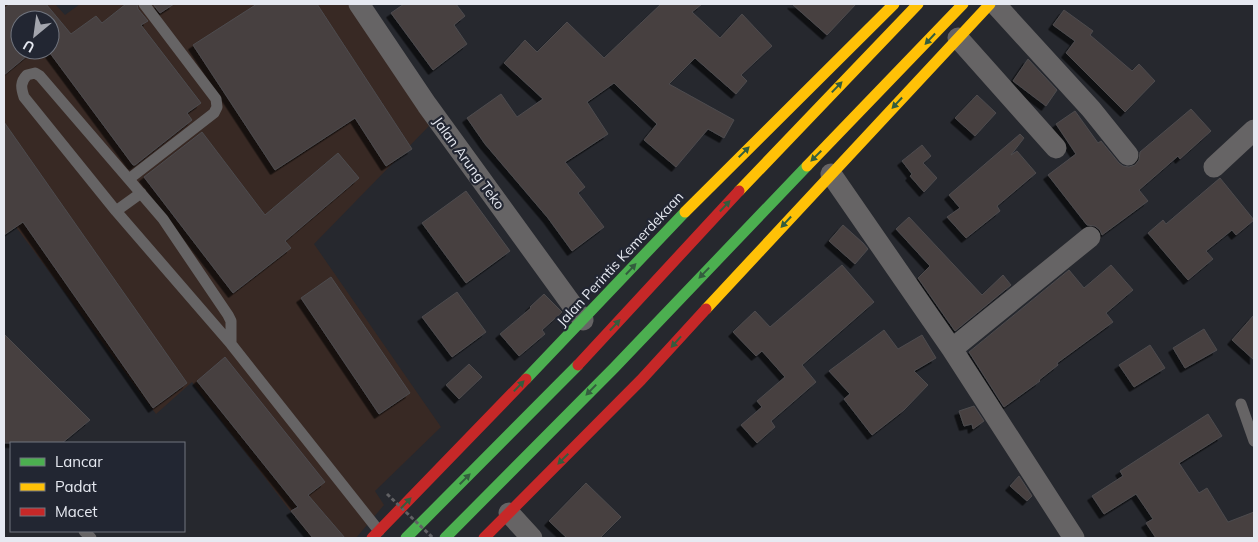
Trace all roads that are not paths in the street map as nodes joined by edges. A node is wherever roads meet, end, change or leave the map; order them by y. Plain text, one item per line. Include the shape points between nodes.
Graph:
1 (144, 4) edge
2 (359, 4) edge
3 (894, 4) edge
4 (918, 4) edge
5 (963, 4) edge
6 (990, 4) edge
7 (995, 4) edge
8 (958, 38) junction
9 (1254, 130) edge
10 (1056, 148) dead end
11 (1128, 155) dead end
12 (1214, 167) dead end
13 (831, 174) junction
14 (129, 179) junction
15 (141, 193) junction
16 (116, 211) junction
17 (1090, 237) dead end
18 (583, 320) junction
19 (231, 344) junction
20 (952, 349) junction
21 (1242, 404) dead end
22 (1254, 441) edge
23 (509, 513) junction
24 (376, 534) edge
25 (406, 538) edge
26 (445, 538) edge
27 (484, 538) edge
28 (532, 538) edge
29 (1074, 538) edge

1 - 14 lane via 216,99 217,107 214,113
2 - 18 street, Jalan Arung Teko via 427,105
18 -> 3 main road, Jalan Perintis Kemerdekaan via 703,192
25 -> 4 main road via 592,350 774,152
5 -> 26 main road via 614,368
6 - 8 main road
7 - 11 street via 1091,109
8 - 10 street
8 -> 13 main road
9 - 12 street
13 - 20 street
13 -> 23 main road via 641,380
14 - 15 lane
14 - 16 lane via 40,76 27,74 22,80 24,97
15 - 16 lane
15 - 19 lane via 163,219 228,315
16 - 19 lane
17 - 20 street
24 -> 18 main road, Jalan Perintis Kemerdekaan
19 - 24 lane
20 - 29 street
21 - 22 lane
23 - 27 main road
23 - 28 street

